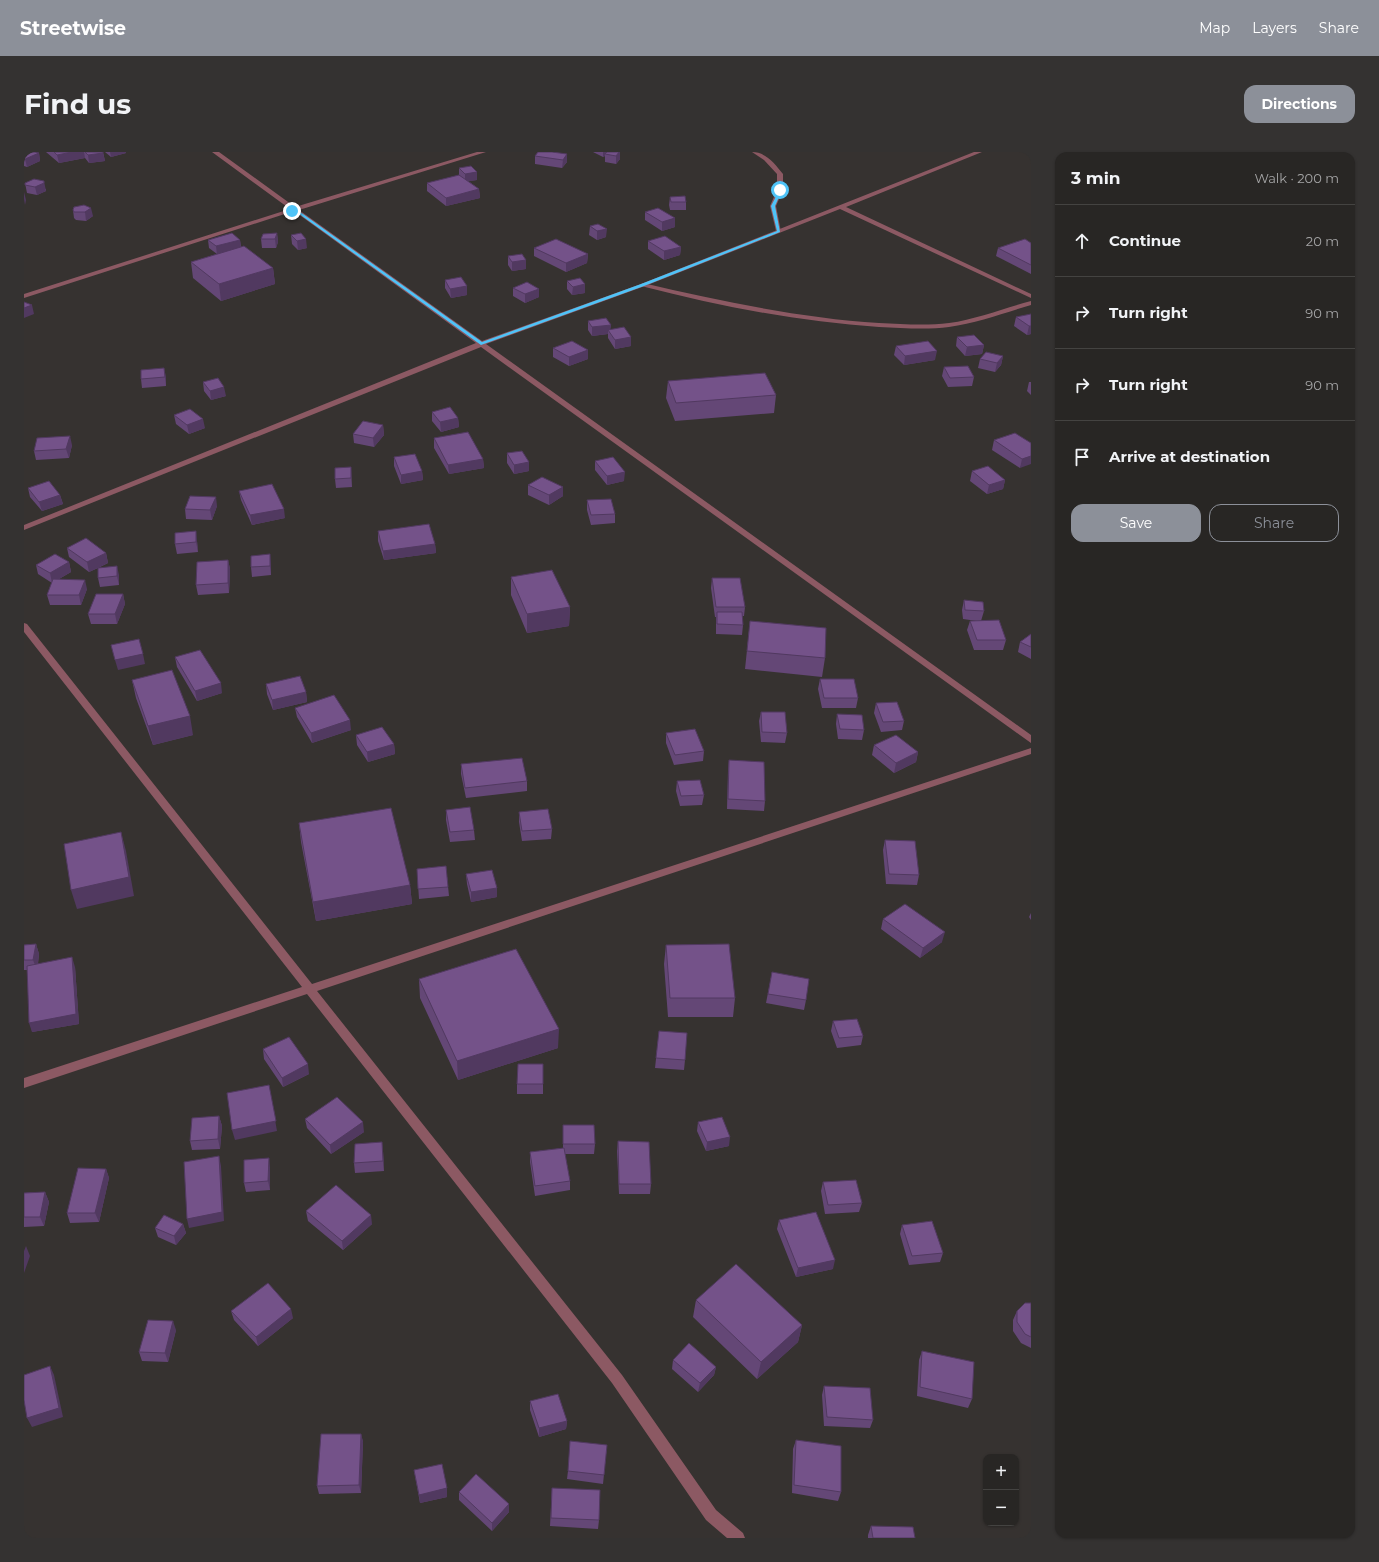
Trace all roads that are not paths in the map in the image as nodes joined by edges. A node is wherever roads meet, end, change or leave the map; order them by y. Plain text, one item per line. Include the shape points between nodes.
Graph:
1 (215, 152) edge
2 (483, 152) edge
3 (755, 152) edge
4 (979, 152) edge
5 (841, 207) junction
6 (295, 210) junction
7 (779, 231) junction
8 (643, 285) junction
9 (24, 296) edge
10 (1031, 296) edge
11 (1031, 303) edge
12 (481, 344) junction
13 (24, 528) edge
14 (24, 626) edge
15 (1031, 740) edge
16 (1031, 750) edge
17 (309, 989) junction
18 (24, 1083) edge
19 (738, 1538) edge

1 - 6 street
2 - 6 street
3 - 7 street via 766,159 780,174 780,190 773,206
4 - 5 street
5 - 7 street
5 - 10 street
6 - 9 street
6 - 12 street
7 - 8 street
8 - 11 street via 706,300 794,315 851,323 902,326 948,325
8 - 12 street
12 - 13 street
12 - 15 street
14 - 17 street
16 - 17 street
17 - 18 street
17 - 19 street via 617,1379 711,1515

